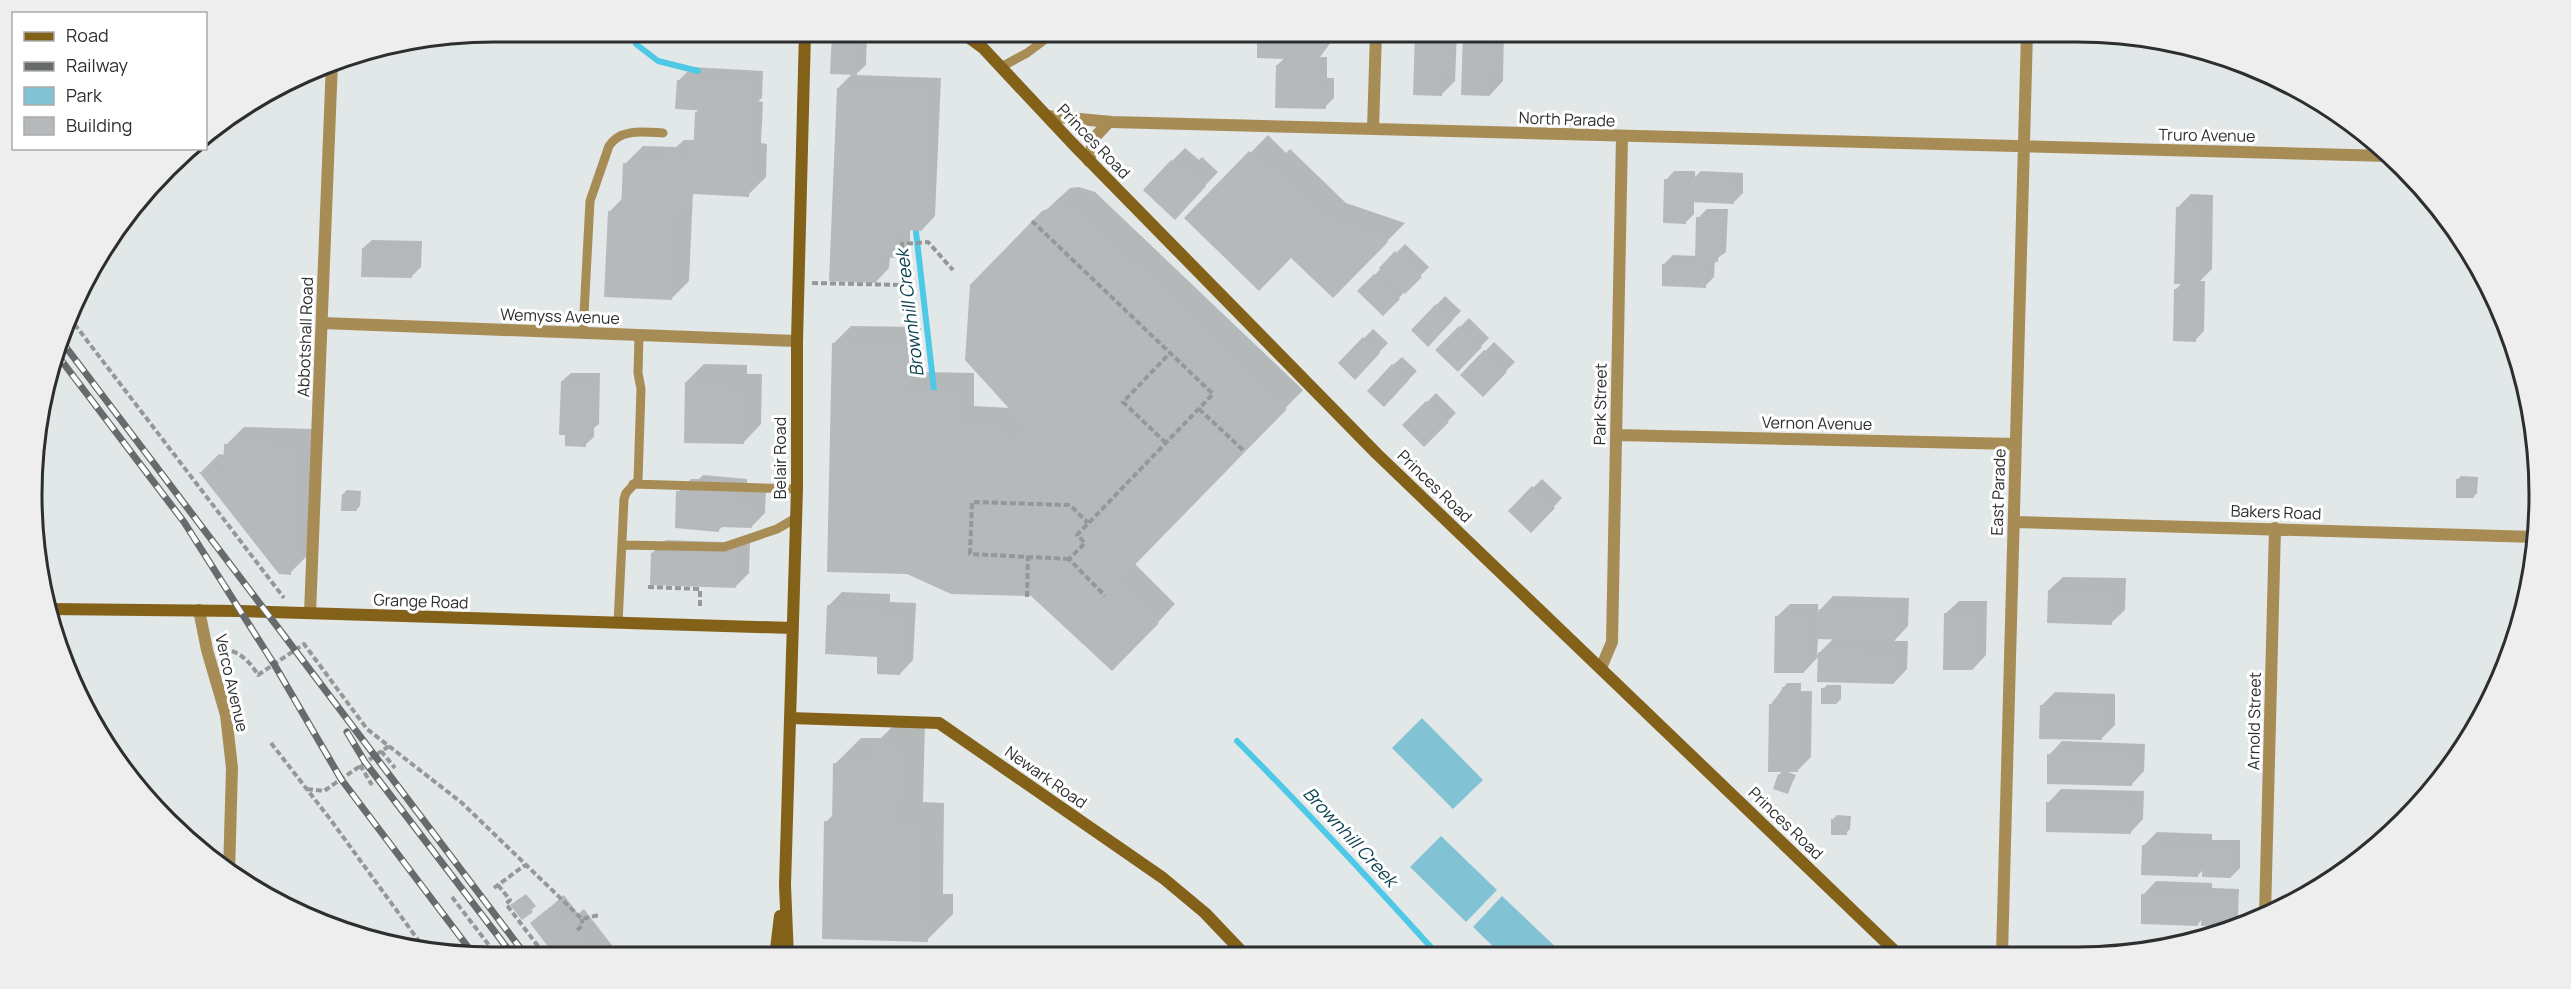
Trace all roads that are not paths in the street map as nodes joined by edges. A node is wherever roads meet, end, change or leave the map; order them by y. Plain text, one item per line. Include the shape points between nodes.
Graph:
1 (805, 42) edge
2 (973, 42) edge
3 (1041, 42) edge
4 (1376, 42) edge
5 (2027, 42) edge
6 (1001, 66) junction
7 (332, 72) edge
8 (1047, 116) junction
9 (1109, 122) junction
10 (1373, 129) junction
11 (663, 133) dead end
12 (1622, 137) junction
13 (2024, 148) junction
14 (2377, 156) edge
15 (1089, 161) junction
16 (322, 323) junction
17 (583, 333) junction
18 (639, 335) junction
19 (797, 341) junction
20 (1616, 435) junction
21 (2016, 444) junction
22 (633, 484) junction
23 (797, 489) junction
24 (796, 518) junction
25 (2014, 522) junction
26 (2275, 528) junction
27 (2527, 537) edge
28 (622, 546) junction
29 (56, 609) edge
30 (199, 610) junction
31 (310, 613) junction
32 (618, 624) junction
33 (792, 628) junction
34 (1601, 668) junction
35 (790, 718) junction
36 (229, 861) edge
37 (785, 885) junction
38 (2265, 906) edge
39 (776, 947) edge
40 (788, 947) edge
41 (1237, 947) edge
42 (1891, 947) edge
43 (2002, 947) edge

1 - 19 street, Belair Road
2 - 6 street, Princes Road
3 - 6 lane
4 - 10 street
5 - 13 street, East Parade
6 - 8 street, Princes Road
7 - 16 street, Abbotshall Road
8 - 9 street, North Parade
8 - 15 street, Princes Road
9 - 10 street, North Parade
9 - 15 street via 1094,138
10 - 12 street, North Parade
11 - 17 lane via 624,134 609,146 590,201
12 - 13 street, North Parade
12 - 20 street, Park Street
13 - 14 street, Truro Avenue
13 - 21 street, East Parade
15 - 34 street, Princes Road via 1377,454
16 - 17 street, Wemyss Avenue
16 - 31 street, Abbotshall Road
17 - 18 street, Wemyss Avenue
18 - 19 street, Wemyss Avenue
18 - 22 lane via 638,480
19 - 23 street, Belair Road
20 - 21 street, Vernon Avenue
20 - 34 street, Park Street via 1612,645
21 - 25 street, East Parade
22 - 23 lane
22 - 28 lane via 624,499
23 - 24 street, Belair Road
24 - 28 lane via 777,529 724,547
24 - 33 street, Belair Road
25 - 26 street, Bakers Road
25 - 43 street, East Parade
26 - 27 street, Bakers Road
26 - 38 street, Arnold Street
28 - 32 lane
29 - 30 street, Grange Road
30 - 31 street, Grange Road
30 - 36 street, Verco Avenue via 226,715 232,768
31 - 32 street, Grange Road
32 - 33 street, Grange Road
33 - 35 street, Belair Road
34 - 42 street, Princes Road
35 - 37 street, Belair Road
35 - 41 street, Newark Road via 939,723 1163,878
37 - 39 street, Belair Road
37 - 40 street, Belair Road

